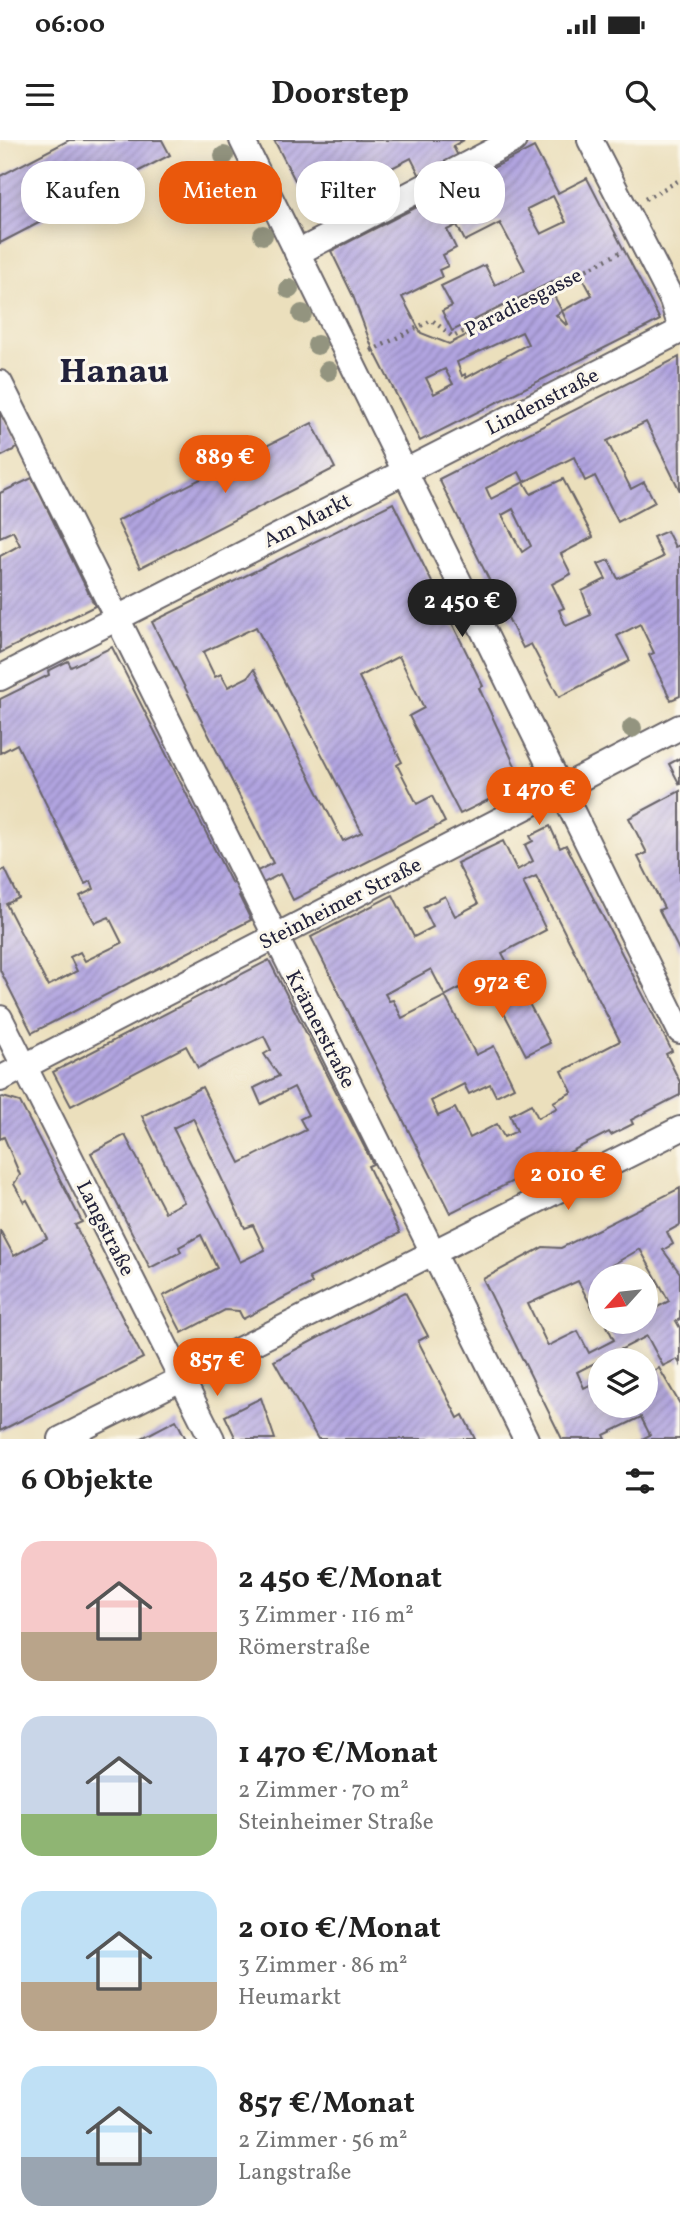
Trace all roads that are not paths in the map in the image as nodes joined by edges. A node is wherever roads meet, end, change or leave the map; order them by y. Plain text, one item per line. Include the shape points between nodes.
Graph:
1 (242, 140) edge
2 (514, 140) edge
3 (590, 140) edge
4 (297, 253) junction
5 (680, 325) edge
6 (680, 331) edge
7 (0, 383) edge
8 (404, 470) junction
9 (117, 619) junction
10 (0, 678) edge
11 (680, 727) edge
12 (561, 789) junction
13 (275, 937) junction
14 (0, 1018) edge
15 (680, 1031) edge
16 (24, 1066) junction
17 (0, 1079) edge
18 (680, 1129) edge
19 (436, 1252) junction
20 (181, 1377) junction
21 (61, 1439) edge
22 (212, 1439) edge
23 (526, 1439) edge

1 - 4 street
2 - 4 street
3 - 5 street via 672,300
4 - 8 street
6 - 8 street, Lindenstraße
7 - 9 street
8 - 9 street, Am Markt
8 - 12 street
9 - 10 street, Am Markt
9 - 13 street, Krämerstraße
11 - 12 street, Steinheimer Straße
12 - 13 street, Steinheimer Straße
12 - 15 street
13 - 16 street, Steinheimer Straße
13 - 19 street, Krämerstraße
14 - 16 street, Langstraße
16 - 17 street, Steinheimer Straße
16 - 20 street, Langstraße
18 - 19 street
19 - 20 street
19 - 23 street, Krämerstraße
20 - 21 street
20 - 22 street, Langstraße

